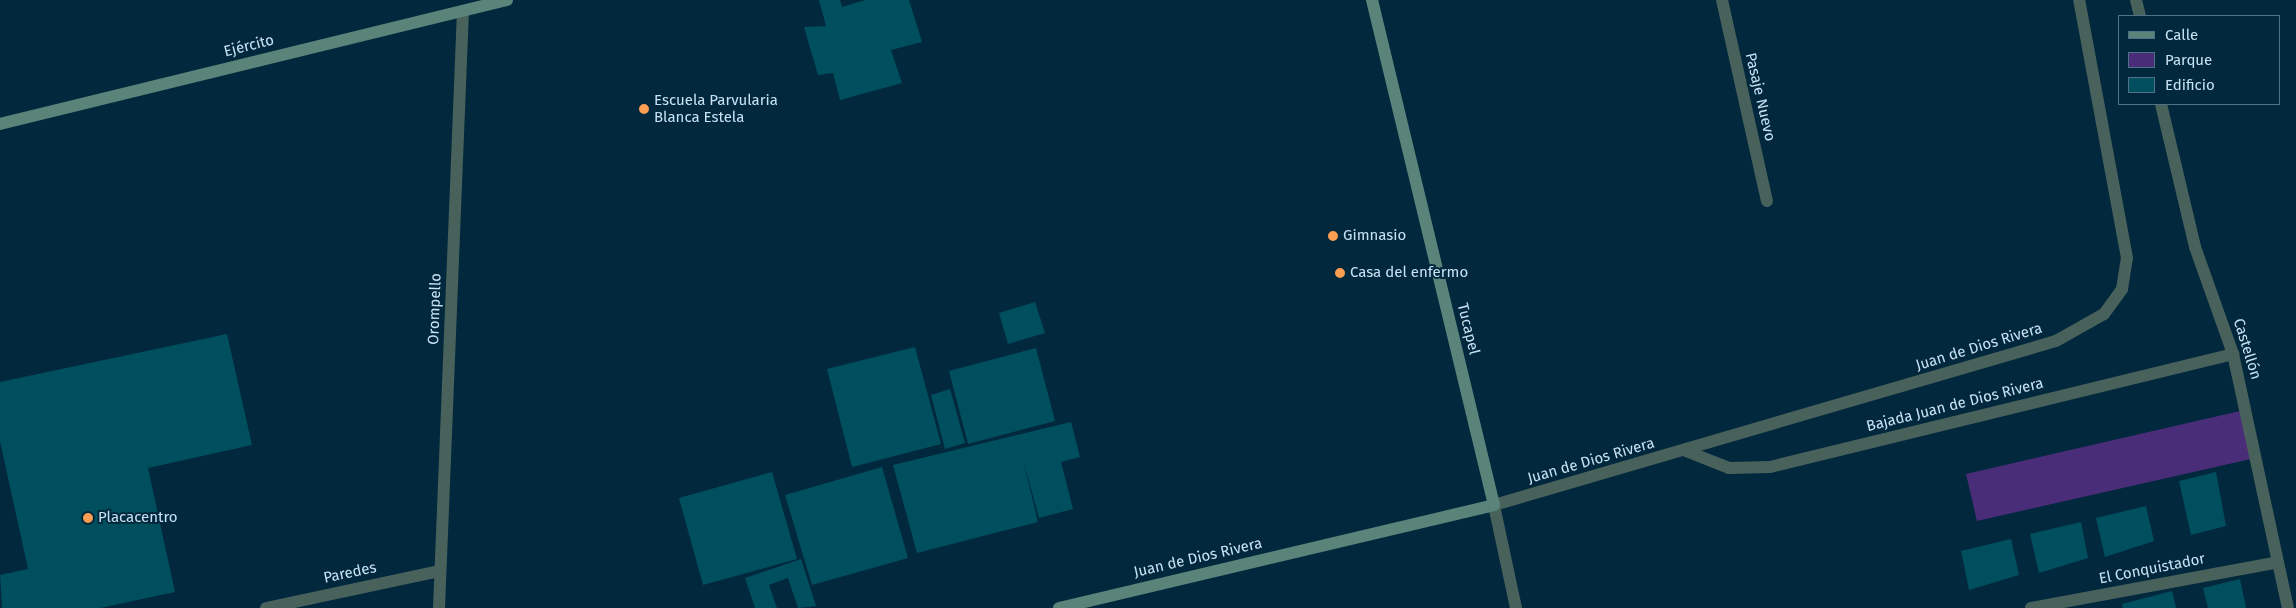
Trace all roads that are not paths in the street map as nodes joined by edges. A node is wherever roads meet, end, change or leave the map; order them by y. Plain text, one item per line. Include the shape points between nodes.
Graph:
1 (507, 0) edge
2 (1372, 0) edge
3 (1722, 0) edge
4 (2079, 0) edge
5 (2136, 0) edge
6 (463, 10) junction
7 (2140, 15) edge
8 (2161, 105) edge
9 (0, 124) edge
10 (1768, 201) dead end
11 (2234, 354) junction
12 (1686, 451) junction
13 (1494, 505) junction
14 (2278, 562) junction
15 (440, 571) junction
16 (1065, 607) edge
17 (266, 608) edge
18 (439, 608) edge
19 (1516, 608) edge
20 (2031, 608) edge
21 (2288, 608) edge

1 - 6 main road, Ejército
2 - 13 main road, Tucapel
3 - 10 street, Pasaje Nuevo
4 - 12 street, Juan de Dios Rivera via 2125,237 2126,275 2115,302 2093,324 2056,341
5 - 7 street
6 - 9 main road, Ejército
6 - 15 street, Orompello
8 - 11 street, Castellón via 2194,247
11 - 12 street, Bajada Juan de Dios Rivera via 1770,467 1729,468
11 - 14 street, Castellón
12 - 13 street, Juan de Dios Rivera
13 - 16 main road, Juan de Dios Rivera
13 - 19 street, Tucapel
14 - 20 street, El Conquistador
14 - 21 street, Castellón
15 - 17 street, Paredes
15 - 18 street, Orompello

